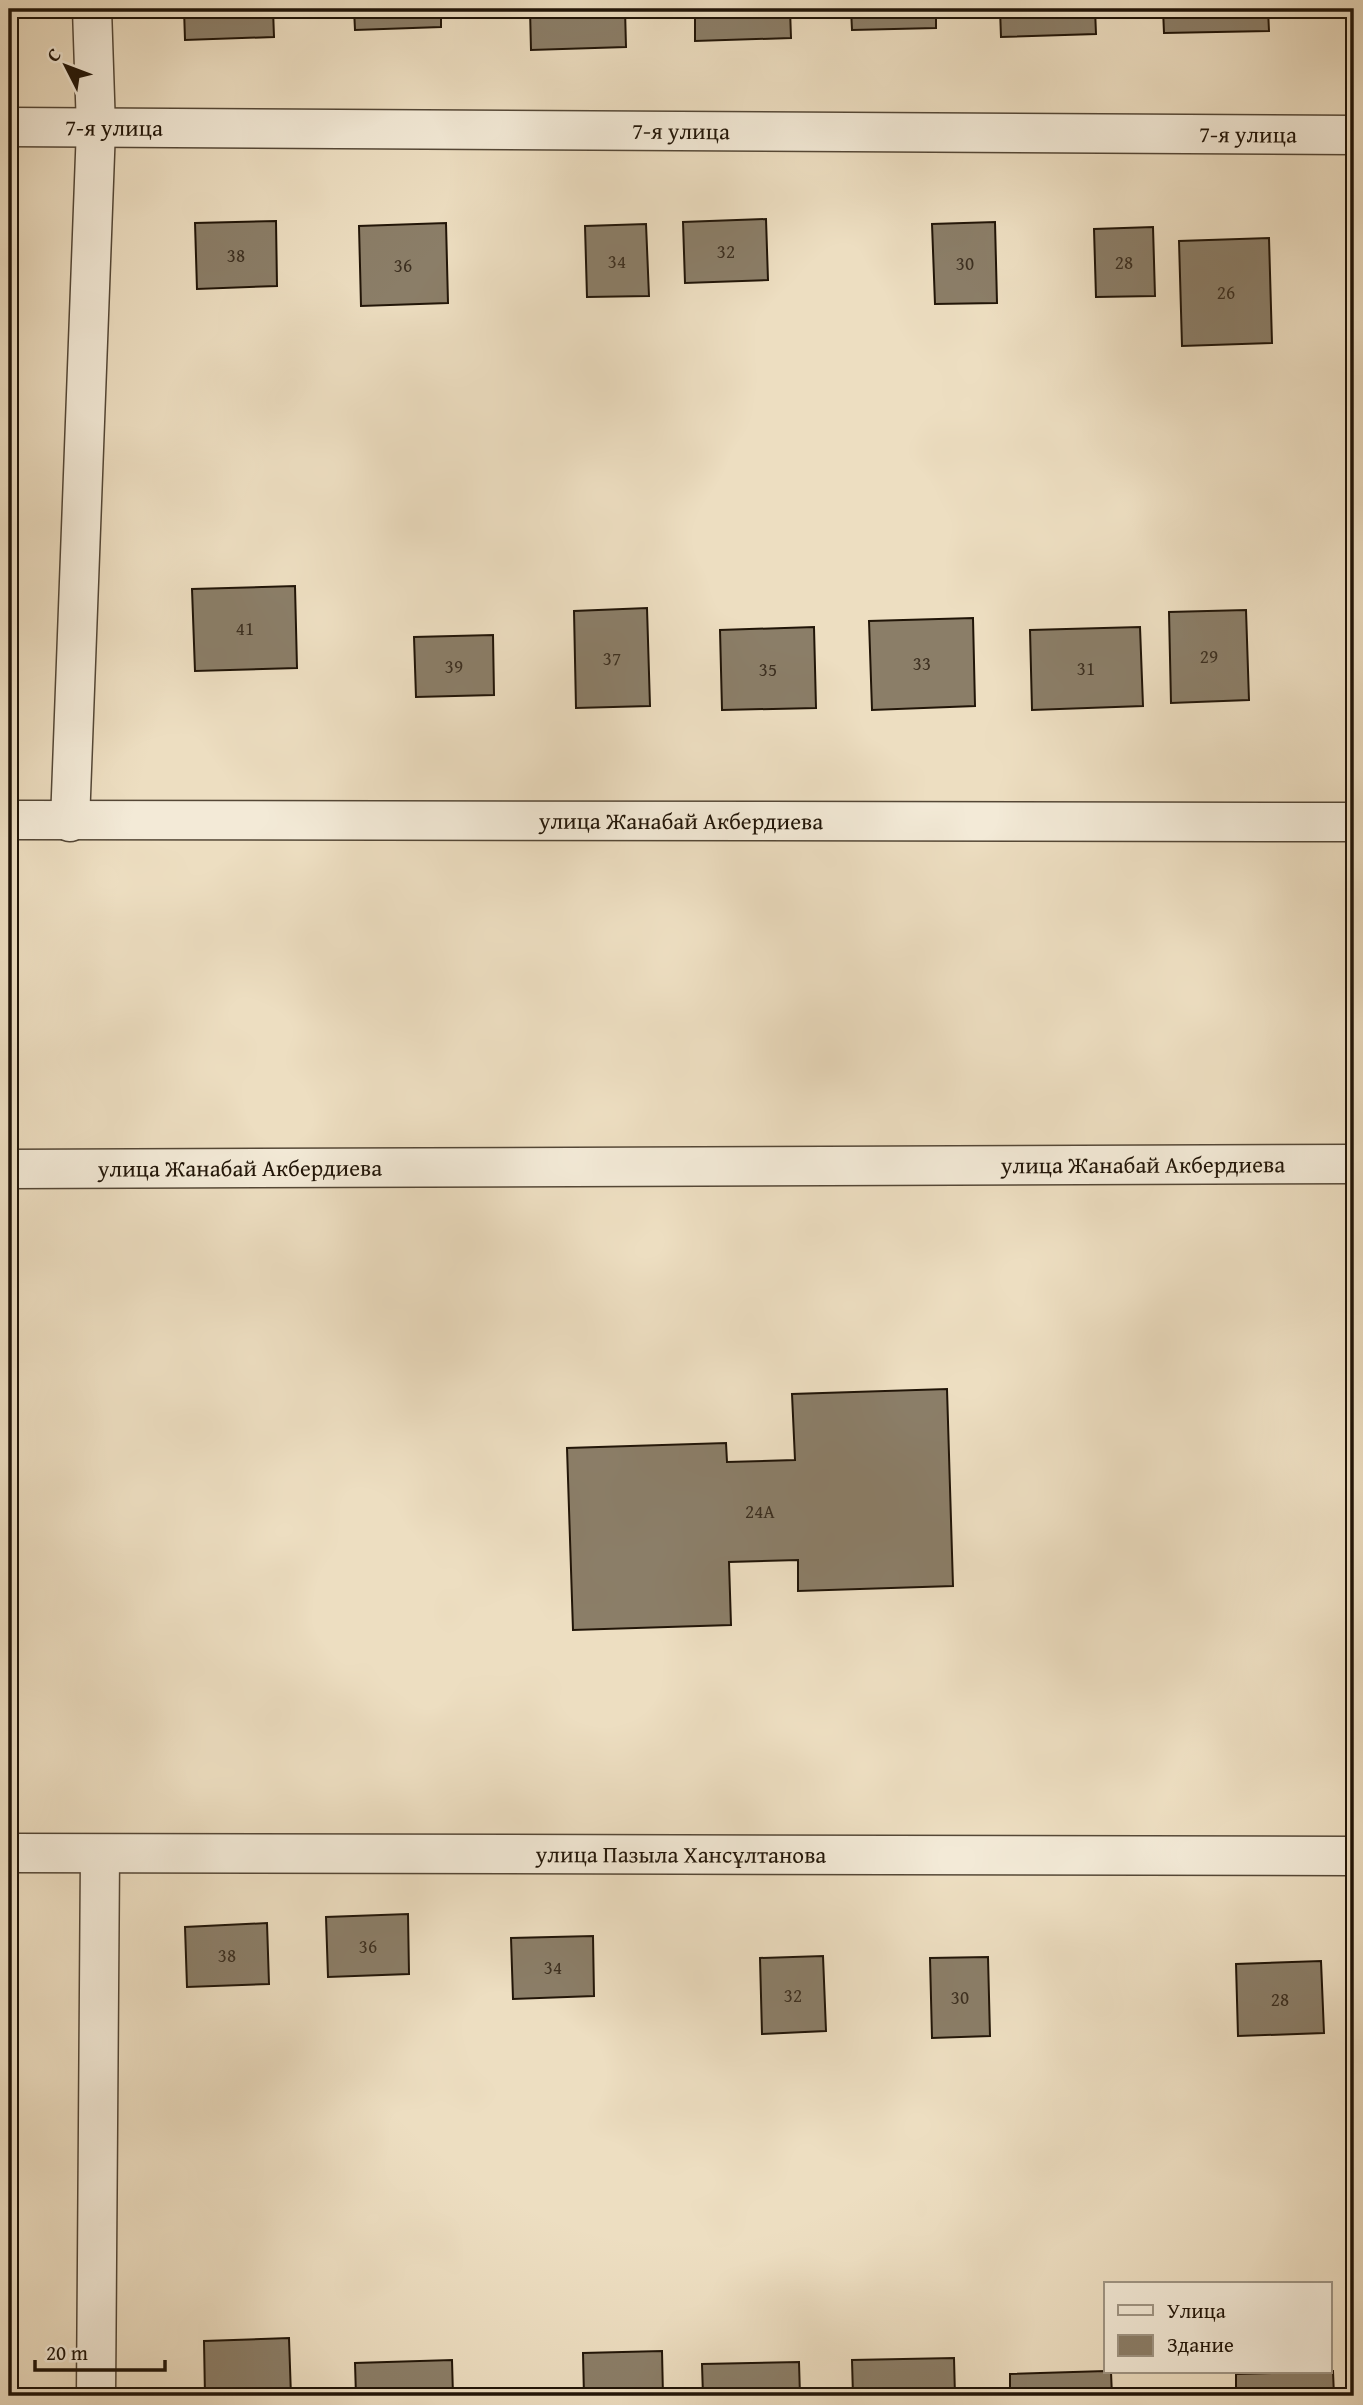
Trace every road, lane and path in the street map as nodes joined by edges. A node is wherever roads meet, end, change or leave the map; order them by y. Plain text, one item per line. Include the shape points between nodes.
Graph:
1 (92, 9) edge
2 (9, 127) edge
3 (96, 128) junction
4 (1354, 135) edge
5 (9, 820) edge
6 (70, 822) junction
7 (1354, 822) edge
8 (1354, 1164) edge
9 (9, 1169) edge
10 (9, 1853) edge
11 (100, 1855) junction
12 (1354, 1856) edge
13 (96, 2396) edge

1 - 3 street
2 - 3 street, 7-я улица
3 - 4 street, 7-я улица
3 - 6 street
5 - 6 street, улица Жанабай Акбердиева
6 - 7 street, улица Жанабай Акбердиева
8 - 9 street, улица Жанабай Акбердиева
10 - 11 street, улица Пазыла Хансұлтанова
11 - 12 street, улица Пазыла Хансұлтанова
11 - 13 street

